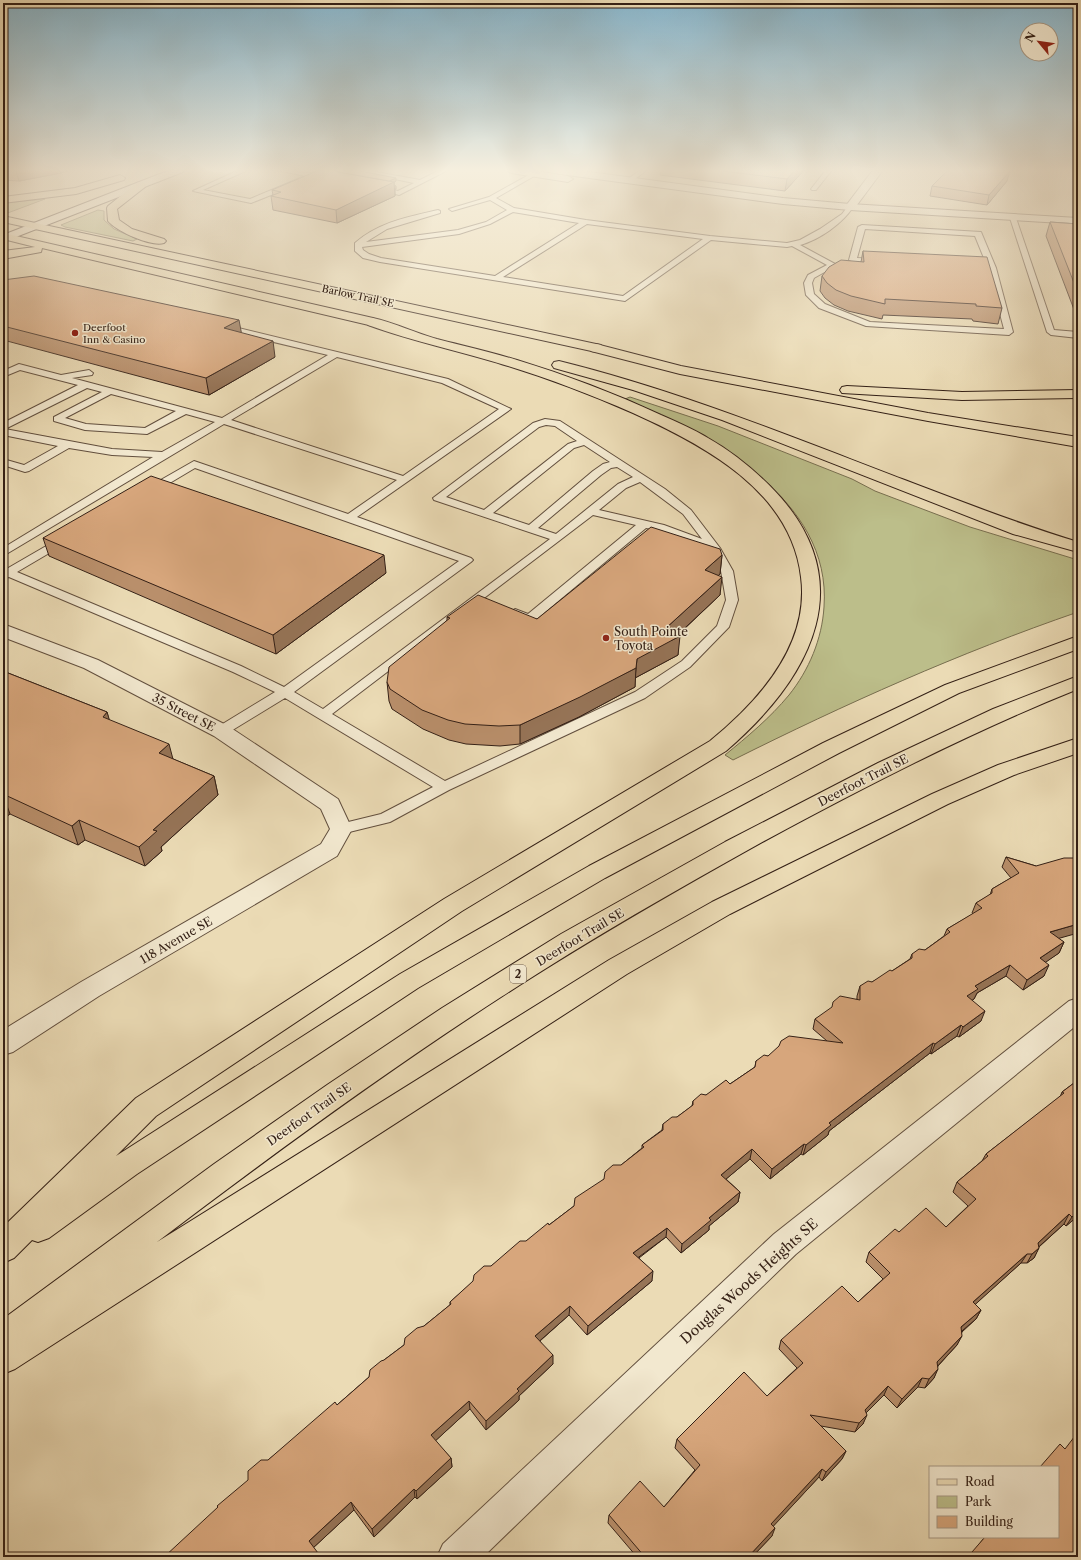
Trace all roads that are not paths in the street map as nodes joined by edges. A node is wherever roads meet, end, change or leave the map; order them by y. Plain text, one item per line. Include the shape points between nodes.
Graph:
1 (32, 243) edge
2 (129, 243) edge
3 (173, 243) edge
4 (360, 243) edge
5 (375, 243) edge
6 (553, 243) edge
7 (703, 243) edge
8 (755, 243) edge
9 (799, 243) edge
10 (853, 243) edge
11 (981, 243) edge
12 (1021, 243) edge
13 (794, 244) junction
14 (358, 245) junction
15 (58, 249) junction
16 (3, 255) edge
17 (843, 262) junction
18 (892, 262) edge
19 (495, 279) junction
20 (351, 295) junction
21 (373, 322) junction
22 (213, 324) edge
23 (1078, 335) edge
24 (596, 348) junction
25 (336, 354) junction
26 (89, 373) dead end
27 (3, 374) edge
28 (106, 377) dead end
29 (59, 378) junction
30 (84, 385) junction
31 (108, 391) junction
32 (1078, 394) edge
33 (184, 411) junction
34 (223, 421) junction
35 (3, 428) edge
36 (3, 432) edge
37 (586, 441) junction
38 (1078, 442) edge
39 (67, 445) junction
40 (164, 456) junction
41 (3, 462) edge
42 (619, 463) junction
43 (641, 478) junction
44 (404, 479) junction
45 (140, 496) edge
46 (591, 511) junction
47 (485, 514) junction
48 (349, 518) junction
49 (644, 524) junction
50 (530, 528) junction
51 (71, 536) edge
52 (558, 538) junction
53 (1078, 547) edge
54 (714, 548) junction
55 (3, 553) edge
56 (6, 574) edge
57 (478, 598) junction
58 (492, 604) edge
59 (507, 610) edge
60 (3, 630) edge
61 (1078, 642) edge
62 (1078, 682) edge
63 (285, 692) junction
64 (324, 714) junction
65 (221, 731) junction
66 (1078, 745) edge
67 (444, 787) junction
68 (342, 829) junction
69 (1078, 1009) edge
70 (3, 1044) edge
71 (3, 1248) edge
72 (3, 1253) edge
73 (3, 1339) edge
74 (3, 1358) edge
75 (456, 1557) edge

1 - 15 main road, Barlow Trail SE
2 - 20 main road, Barlow Trail SE
3 - 20 main road via 338,286
4 - 14 lane
5 - 14 lane
6 - 19 lane
7 - 19 lane via 625,300
8 - 13 lane
9 - 13 lane
10 - 17 lane
11 - 17 lane via 1009,332 869,324 822,306 810,295 808,283 811,277
12 - 23 lane via 1051,332
13 - 17 lane
14 - 19 lane via 359,251 366,256 380,260
15 - 16 main road via 30,250
15 - 21 main road, Barlow Trail SE
17 - 18 lane
20 - 24 main road, Barlow Trail SE
21 - 53 main road via 491,348 638,387 727,417 1019,530
21 - 71 main road via 399,332 531,368 613,399 691,434 716,449 744,470 779,504 793,522 810,560 812,580 808,627 798,652 770,695 718,746 453,905 146,1106
22 - 25 lane
24 - 32 main road via 854,390 965,397
24 - 38 main road via 680,370 928,417
25 - 34 lane
25 - 44 lane via 445,381 506,409
26 - 29 lane
27 - 29 lane via 19,367
28 - 31 lane
29 - 30 lane
30 - 31 lane
30 - 35 lane
31 - 33 lane
31 - 33 lane via 57,419 85,427 148,431
33 - 34 lane
34 - 40 lane
34 - 44 lane
36 - 39 lane
37 - 42 lane
37 - 47 lane via 571,446
37 - 47 lane via 557,424 545,422 536,425 438,498
39 - 40 lane
39 - 41 lane via 25,469
40 - 55 lane
42 - 43 lane
42 - 50 lane via 607,466 597,473
43 - 46 lane via 622,486
43 - 54 lane via 686,512
44 - 48 lane
45 - 48 lane via 194,464
46 - 49 lane
46 - 52 lane
47 - 50 lane
48 - 63 lane via 467,560
49 - 54 lane via 660,527
49 - 59 lane via 529,619
50 - 52 lane
51 - 56 lane
52 - 57 lane
54 - 67 lane via 726,570 732,600 723,627 686,664 640,695
56 - 63 lane via 237,669
57 - 58 lane
57 - 64 lane
60 - 65 street, 35 Street SE via 91,664
61 - 72 main road via 945,693 831,748 597,872 409,981 127,1165
62 - 73 main road, Deerfoot Trail SE / 2 via 979,724 800,812 658,890 534,964 451,1016 202,1189
63 - 64 lane
63 - 65 lane
64 - 67 lane
65 - 68 street, 35 Street SE via 330,804
66 - 74 main road via 1006,770 940,799 721,908 618,967
67 - 68 lane via 385,818
68 - 70 street, 118 Avenue SE via 329,850
69 - 75 street, Douglas Woods Heights SE via 786,1244

